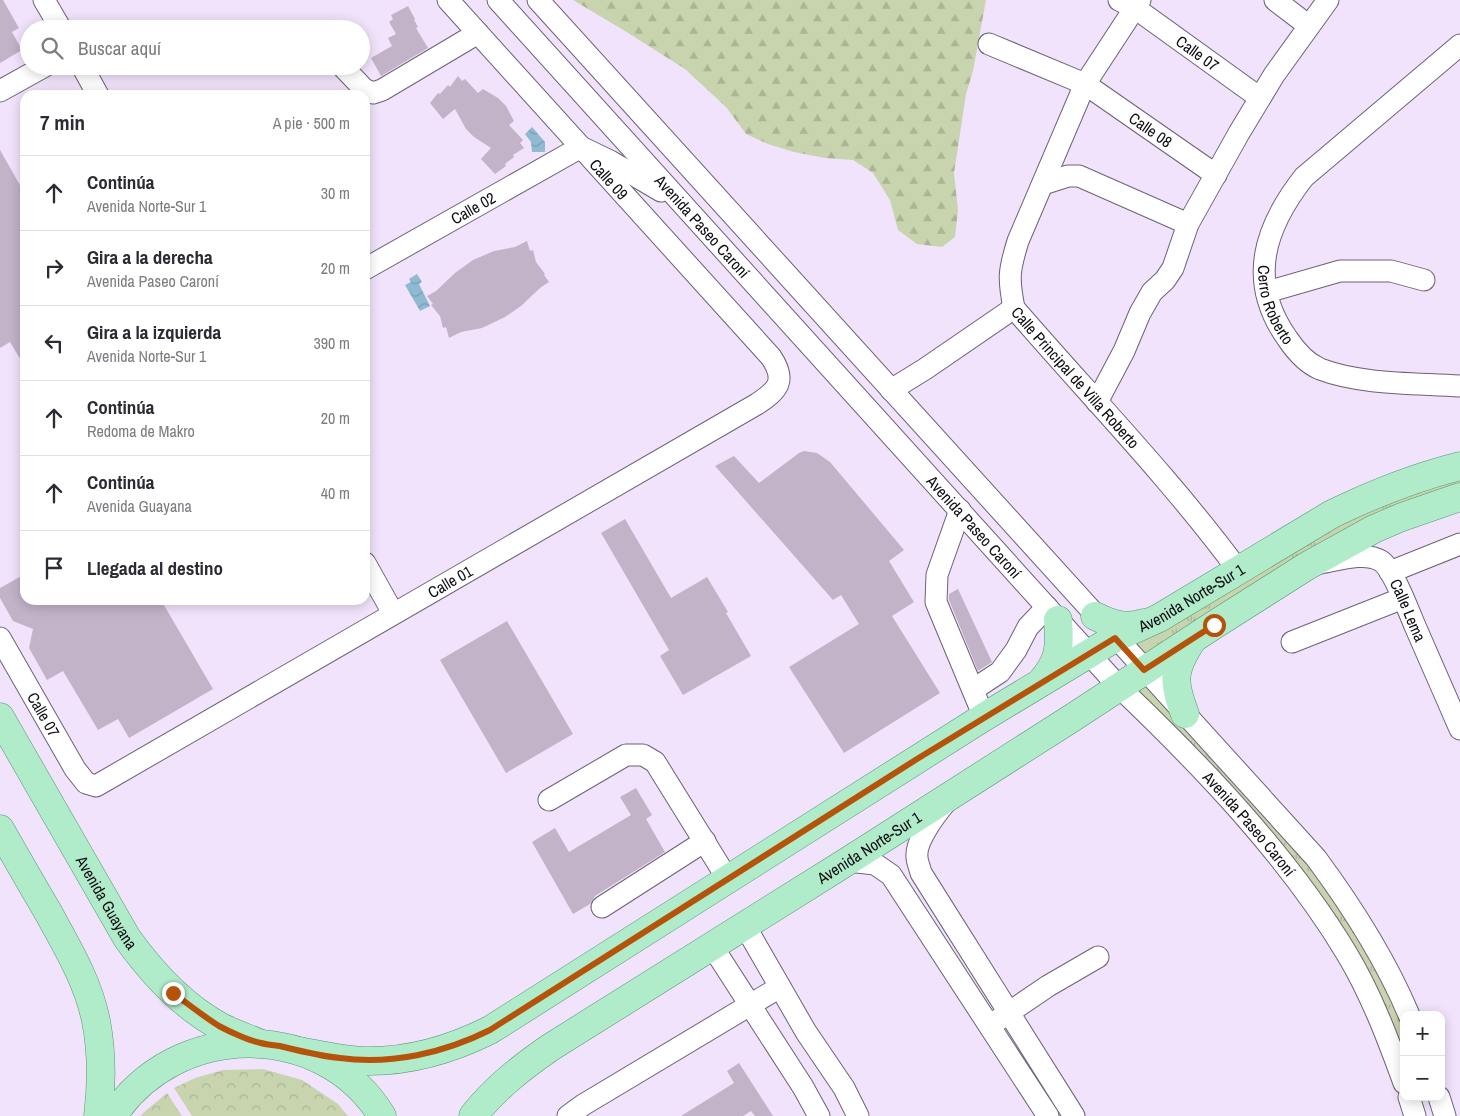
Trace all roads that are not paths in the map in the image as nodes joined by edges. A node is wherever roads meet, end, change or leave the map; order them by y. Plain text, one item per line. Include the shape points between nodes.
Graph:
1 (44, 0) edge
2 (448, 0) edge
3 (498, 0) edge
4 (538, 0) edge
5 (1275, 0) edge
6 (1328, 0) edge
7 (1131, 2) edge
8 (55, 20) edge
9 (1309, 26) junction
10 (478, 33) junction
11 (989, 44) dead end
12 (1460, 45) edge
13 (29, 75) edge
14 (87, 75) edge
15 (351, 75) edge
16 (1085, 84) junction
17 (95, 90) edge
18 (366, 90) edge
19 (0, 91) edge
20 (370, 92) edge
21 (1260, 98) junction
22 (580, 147) junction
23 (1216, 175) junction
24 (1043, 184) junction
25 (681, 203) junction
26 (1188, 224) junction
27 (370, 266) edge
28 (1424, 280) dead end
29 (1267, 292) junction
30 (1014, 308) junction
31 (771, 358) joint
32 (1460, 386) edge
33 (891, 390) junction
34 (1097, 402) junction
35 (1460, 466) edge
36 (1460, 497) edge
37 (960, 510) junction
38 (1460, 544) edge
39 (1307, 566) junction
40 (1238, 570) junction
41 (370, 572) edge
42 (1390, 572) junction
43 (1403, 598) junction
44 (393, 613) junction
45 (1052, 614) junction
46 (1095, 616) junction
47 (1159, 618) junction
48 (0, 638) edge
49 (1115, 638) junction
50 (1193, 638) junction
51 (1292, 642) dead end
52 (1089, 654) junction
53 (1144, 670) junction
54 (1039, 685) junction
55 (1119, 687) junction
56 (974, 689) junction
57 (1185, 714) junction
58 (0, 717) edge
59 (984, 717) junction
60 (1460, 729) edge
61 (91, 785) joint
62 (954, 792) junction
63 (549, 800) dead end
64 (0, 829) edge
65 (705, 841) junction
66 (9, 853) edge
67 (848, 861) junction
68 (727, 878) junction
69 (602, 907) dead end
70 (745, 926) junction
71 (712, 946) junction
72 (1098, 957) dead end
73 (780, 987) junction
74 (750, 1004) junction
75 (1407, 1011) edge
76 (1009, 1012) junction
77 (989, 1026) junction
78 (259, 1043) junction
79 (299, 1052) junction
80 (1400, 1073) edge
81 (1410, 1101) edge
82 (1440, 1101) edge
83 (98, 1116) edge
84 (113, 1116) edge
85 (382, 1116) edge
86 (473, 1116) edge
87 (568, 1116) edge
88 (819, 1116) edge
89 (858, 1116) edge
90 (1048, 1116) edge
91 (1074, 1116) edge
92 (1415, 1116) edge
93 (1445, 1116) edge

1 - 8 street
2 - 10 street, Calle 09
3 - 25 street, Avenida Paseo Caroní
4 - 33 street, Avenida Paseo Caroní
5 - 9 street
6 - 9 street
7 - 16 street, Calle Principal de Villa Roberto
7 - 21 street, Calle 07
9 - 21 street
10 - 20 street via 382,90
10 - 22 street, Calle 09
11 - 16 street, Calle 08
12 - 29 street, Cerro Roberto via 1304,177 1291,193 1270,233 1264,255
13 - 19 street
14 - 17 street
15 - 18 street
16 - 23 street, Calle 08
16 - 24 street, Calle Principal de Villa Roberto
21 - 23 street
22 - 25 street via 634,174
22 - 27 street, Calle 02
22 - 31 street, Calle 09
23 - 26 street
24 - 26 street via 1079,176
24 - 30 street, Calle Principal de Villa Roberto via 1018,240 1011,265 1009,282
25 - 37 street, Avenida Paseo Caroní
26 - 34 street via 1173,268 1152,292 1140,313
28 - 29 street via 1391,271 1340,271
29 - 32 street, Cerro Roberto via 1281,329 1301,355 1317,368 1355,378
30 - 33 street
30 - 34 street, Calle Principal de Villa Roberto
31 - 44 street, Calle 01 via 780,378 772,394
33 - 46 street, Avenida Paseo Caroní
34 - 40 street, Calle Principal de Villa Roberto via 1214,537
35 - 40 main road, Avenida Norte-Sur 1 via 1362,500
36 - 39 main road, Avenida Norte-Sur 1 via 1374,529
37 - 45 street, Avenida Paseo Caroní
37 - 56 street via 937,575 936,602
38 - 42 street
39 - 42 street, Calle Lema via 1366,557 1382,561
39 - 50 main road, Avenida Norte-Sur 1
40 - 47 main road, Avenida Norte-Sur 1
41 - 44 street
42 - 43 street, Calle Lema
43 - 51 street
43 - 60 street, Calle Lema
44 - 61 street, Calle 01 via 101,784
45 - 52 street, Avenida Paseo Caroní
45 - 54 main road via 1060,644 1051,671
45 - 56 street via 1028,627 1000,672
46 - 47 main road via 1122,626
46 - 49 street, Avenida Paseo Caroní
47 - 49 main road, Avenida Norte-Sur 1
48 - 61 street, Calle 07 via 75,769
49 - 52 main road, Avenida Norte-Sur 1
49 - 53 street, Avenida Paseo Caroní
50 - 53 main road, Avenida Norte-Sur 1
50 - 57 main road via 1180,658 1176,675 1178,697
52 - 54 main road, Avenida Norte-Sur 1
52 - 55 street, Avenida Paseo Caroní
53 - 55 main road, Avenida Norte-Sur 1
53 - 57 street, Avenida Paseo Caroní
54 - 59 main road, Avenida Norte-Sur 1
55 - 62 main road, Avenida Norte-Sur 1
55 - 80 street, Avenida Paseo Caroní via 1207,776 1300,883 1348,956
56 - 59 street
57 - 75 street, Avenida Paseo Caroní via 1316,858 1376,948
58 - 78 main road, Avenida Guayana via 142,959 173,993 197,1011 221,1027
59 - 68 main road, Avenida Norte-Sur 1
62 - 67 main road, Avenida Norte-Sur 1
62 - 76 street via 936,814 916,856 921,873
63 - 65 street via 626,755 643,755 655,762
64 - 66 main road
65 - 68 street
65 - 69 street
66 - 83 main road via 72,954 87,989 101,1054
67 - 70 main road, Avenida Norte-Sur 1
67 - 77 street via 875,864 891,875
68 - 79 main road, Avenida Norte-Sur 1 via 471,1039 424,1054 393,1059 364,1061
70 - 71 main road, Avenida Norte-Sur 1
70 - 73 street
71 - 74 street
71 - 86 main road, Avenida Norte-Sur 1 via 551,1047 505,1080
72 - 76 street
73 - 74 street
73 - 89 street via 844,1088
74 - 87 street
74 - 88 street
76 - 77 street
76 - 91 street
77 - 90 street
78 - 79 main road
78 - 84 main road via 219,1045 180,1058 146,1079
79 - 85 main road via 318,1059 352,1081
81 - 92 street
82 - 93 street

